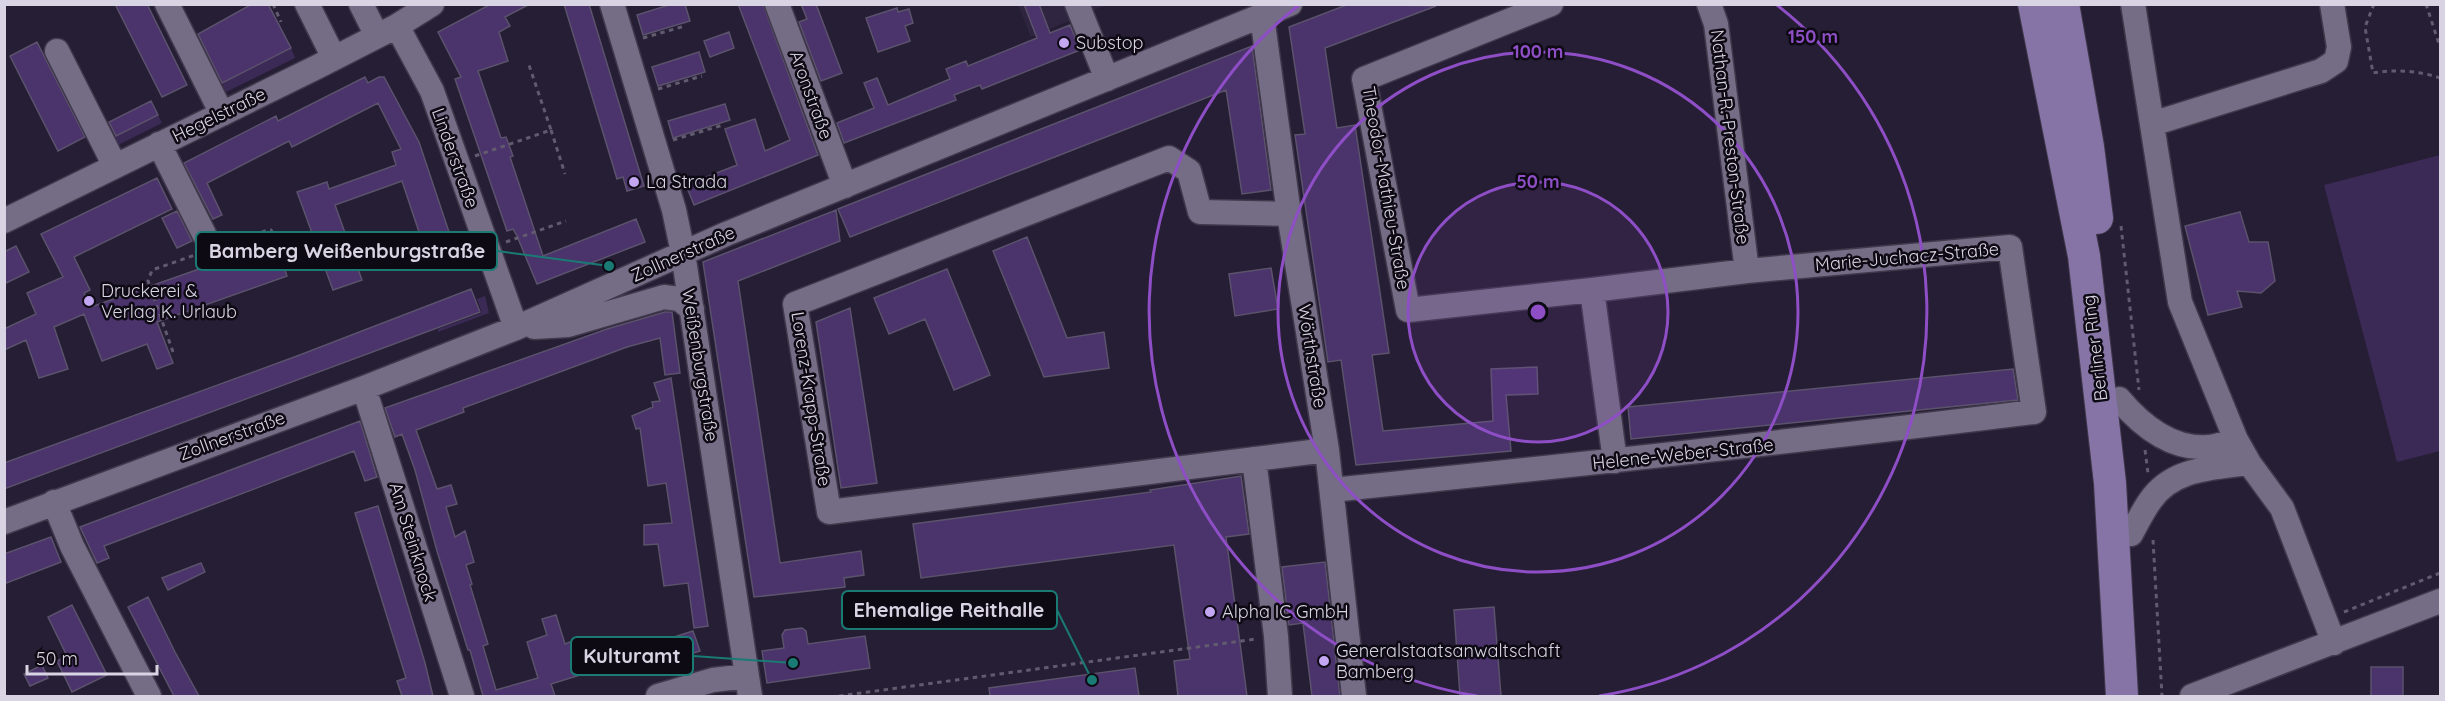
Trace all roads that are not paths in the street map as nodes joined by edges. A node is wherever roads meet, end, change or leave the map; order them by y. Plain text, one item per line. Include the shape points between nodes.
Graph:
1 (167, 4) edge
2 (307, 4) edge
3 (361, 4) edge
4 (432, 4) edge
5 (612, 4) edge
6 (777, 4) edge
7 (1077, 4) edge
8 (1290, 4) edge
9 (1551, 4) edge
10 (1709, 4) edge
11 (2034, 4) edge
12 (2063, 4) edge
13 (2133, 4) edge
14 (2332, 4) edge
15 (1262, 16) junction
16 (387, 31) junction
17 (57, 51) dead end
18 (334, 58) junction
19 (1107, 79) junction
20 (222, 114) junction
21 (2152, 124) junction
22 (159, 144) junction
23 (115, 166) junction
24 (845, 186) junction
25 (1289, 214) junction
26 (4, 221) edge
27 (205, 246) road end
28 (683, 253) junction
29 (1747, 271) junction
30 (1592, 290) junction
31 (692, 309) junction
32 (516, 328) junction
33 (364, 388) junction
34 (2119, 399) junction
35 (2034, 411) joint
36 (2236, 440) junction
37 (1327, 450) junction
38 (1254, 459) junction
39 (1615, 461) junction
40 (2249, 463) junction
41 (1332, 490) junction
42 (54, 502) junction
43 (4, 522) edge
44 (2142, 535) junction
45 (2440, 601) edge
46 (2334, 643) junction
47 (748, 686) edge
48 (2196, 695) edge
49 (149, 696) edge
50 (462, 696) edge
51 (658, 696) edge
52 (1280, 696) edge
53 (1354, 696) edge
54 (2122, 696) edge
55 (2139, 696) edge

1 - 20 street
2 - 18 street
3 - 16 street, Linderstraße
4 - 16 street, Hegelstraße
5 - 28 street, Weißenburgstraße via 674,210
6 - 24 street, Aronstraße
7 - 19 street
8 - 15 street, Zollnerstraße
9 - 30 street, Theodor-Mathieu-Straße via 1365,79 1408,310
10 - 29 street, Nathan-R.-Preston-Straße via 1716,24
11 - 54 main road, Berliner Ring via 2084,256 2110,483
12 - 34 main road, Berliner Ring via 2088,147
13 - 21 street
14 - 21 street via 2339,47 2336,61 2320,71
15 - 19 street, Zollnerstraße
15 - 25 street, Wörthstraße
16 - 18 street, Hegelstraße
16 - 32 street, Linderstraße via 432,91
17 - 23 street
18 - 20 street, Hegelstraße
19 - 24 street, Zollnerstraße
20 - 22 street, Hegelstraße
21 - 36 street via 2180,302
22 - 23 street, Hegelstraße
22 - 27 street
23 - 26 street, Hegelstraße
24 - 28 street, Zollnerstraße
25 - 37 street, Wörthstraße
25 - 38 street, Lorenz-Krapp-Straße via 1200,212 1189,171 1169,158 795,304 829,512
28 - 31 street, Weißenburgstraße
28 - 32 street, Zollnerstraße
29 - 30 street
29 - 35 street, Marie-Juchacz-Straße via 2010,247
30 - 39 street
31 - 32 street via 679,299 664,297 568,325
31 - 47 street, Weißenburgstraße
32 - 33 street, Zollnerstraße
33 - 42 street, Zollnerstraße
33 - 50 street, Am Steinknock
34 - 36 street via 2142,422 2169,440 2210,447
34 - 44 main road, Berliner Ring
35 - 39 street, Helene-Weber-Straße
36 - 40 street
37 - 38 street, Lorenz-Krapp-Straße
37 - 41 street, Wörthstraße
38 - 52 street
39 - 41 street, Helene-Weber-Straße
40 - 44 street via 2190,472 2169,482 2150,500
40 - 46 street via 2282,508
41 - 53 street, Wörthstraße
42 - 43 street, Zollnerstraße
42 - 49 street via 72,546
44 - 55 main road, Berliner Ring
45 - 46 street
46 - 48 street
47 - 51 street via 713,680

